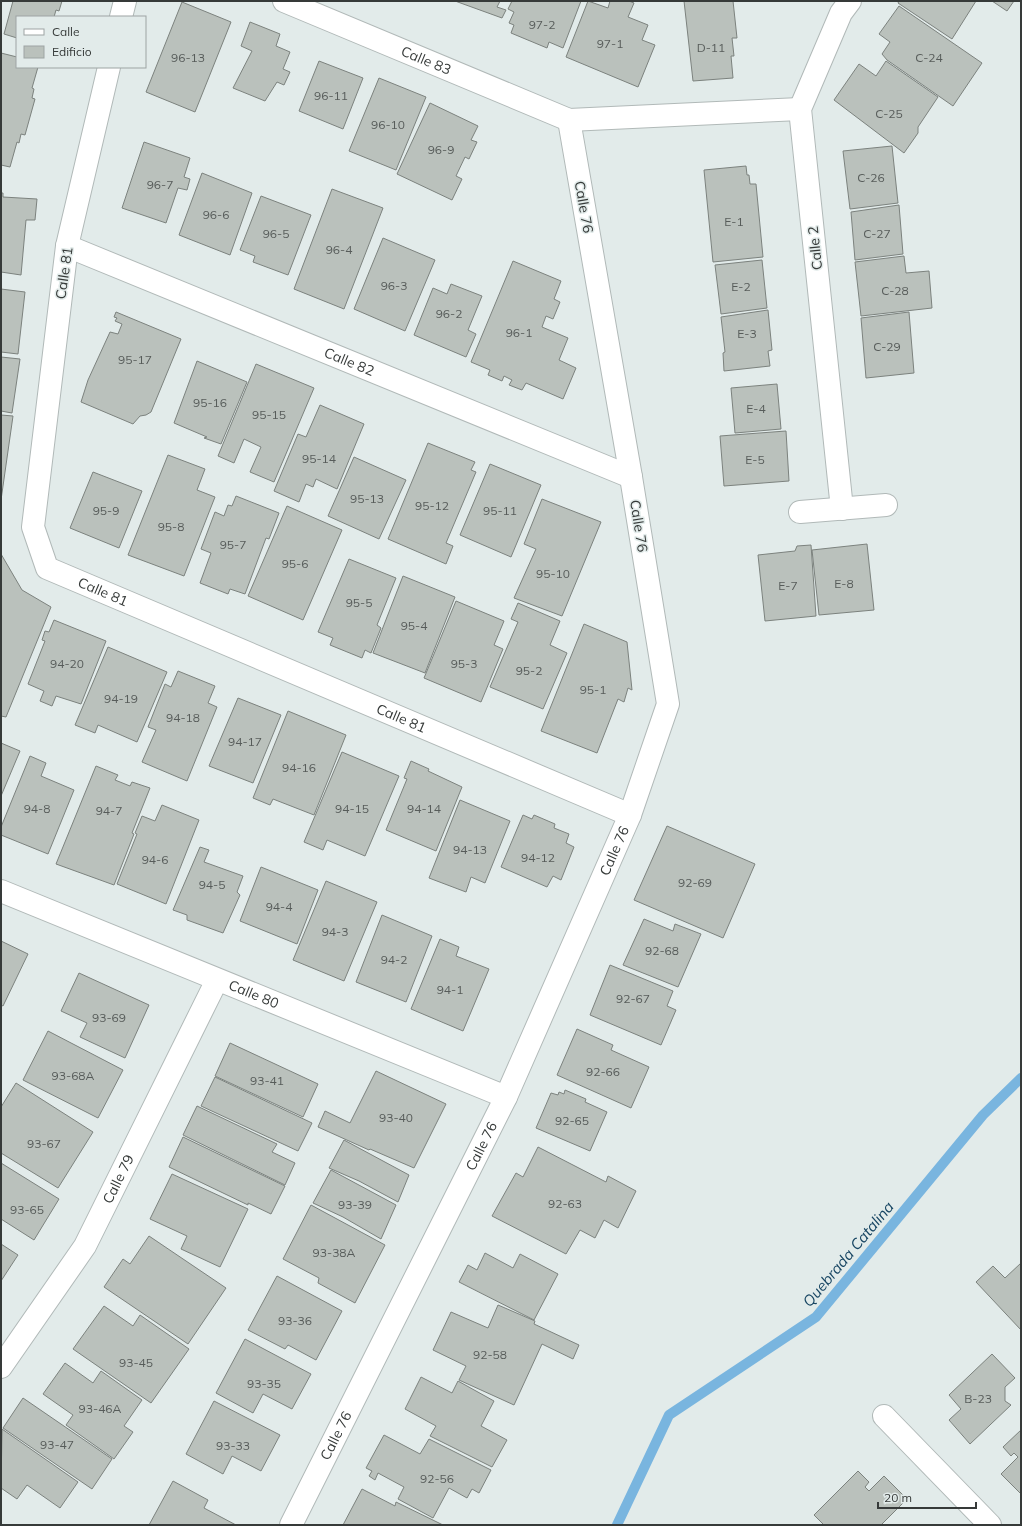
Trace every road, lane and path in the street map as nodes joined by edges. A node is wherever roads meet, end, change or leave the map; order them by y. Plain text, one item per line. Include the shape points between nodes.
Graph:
1 (125, 1) edge
2 (284, 1) edge
3 (840, 5) edge
4 (121, 16) edge
5 (109, 68) edge
6 (800, 109) junction
7 (569, 120) junction
8 (67, 246) junction
9 (631, 477) junction
10 (886, 505) dead end
11 (842, 509) junction
12 (800, 512) dead end
13 (630, 814) junction
14 (1, 891) edge
15 (217, 980) junction
16 (506, 1097) junction
17 (1, 1367) edge
18 (884, 1416) dead end
19 (291, 1525) edge
20 (990, 1525) edge

1 - 4 street
2 - 7 street, Calle 83
3 - 6 street, Calle 2
5 - 8 street, Calle 81
6 - 7 street
6 - 11 street, Calle 2
7 - 9 street, Calle 76
8 - 9 street, Calle 82
8 - 13 street, Calle 81 via 33,527 47,568
9 - 13 street, Calle 76 via 668,704
10 - 11 street
11 - 12 street
13 - 16 street, Calle 76
14 - 15 street, Calle 80
15 - 16 street, Calle 80
15 - 17 street, Calle 79 via 85,1246
16 - 19 street, Calle 76
18 - 20 street

